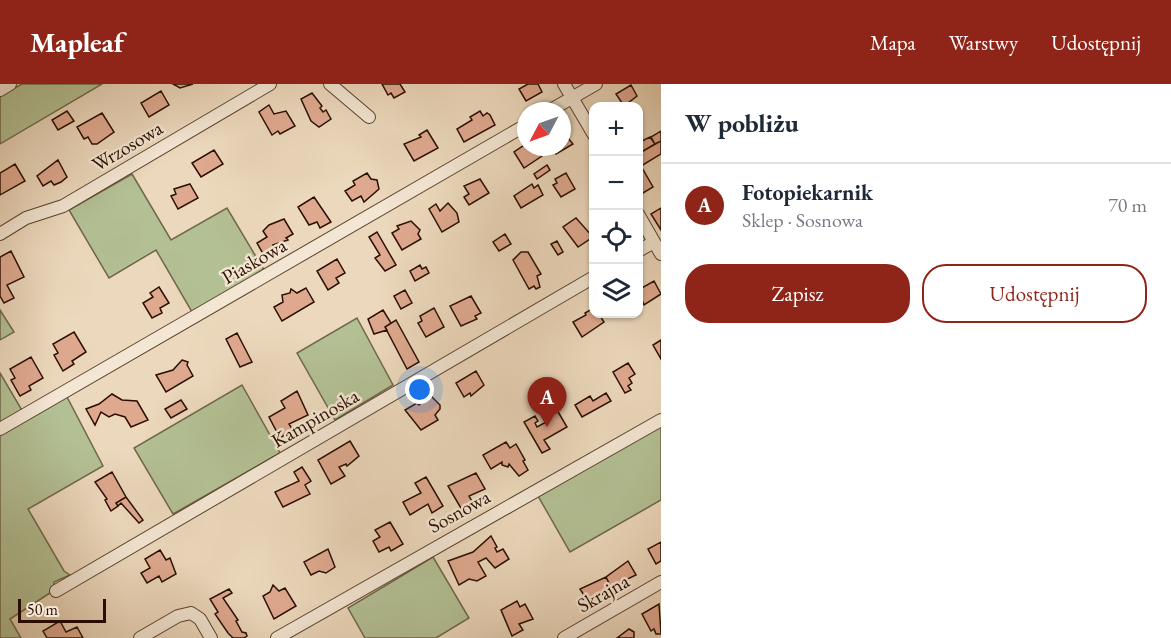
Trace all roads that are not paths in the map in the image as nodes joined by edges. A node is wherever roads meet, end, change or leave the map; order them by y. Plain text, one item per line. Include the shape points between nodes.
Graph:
1 (10, 84) edge
2 (270, 84) edge
3 (330, 84) edge
4 (564, 84) edge
5 (596, 84) edge
6 (0, 90) edge
7 (572, 98) junction
8 (565, 102) edge
9 (369, 117) dead end
10 (589, 127) edge
11 (517, 130) edge
12 (643, 221) edge
13 (0, 234) edge
14 (654, 242) junction
15 (643, 249) edge
16 (661, 254) edge
17 (589, 281) edge
18 (661, 420) edge
19 (0, 429) edge
20 (661, 582) edge
21 (56, 591) dead end
22 (140, 638) edge
23 (211, 638) edge
24 (277, 638) edge
25 (564, 638) edge

1 - 6 street
2 - 13 street, Wrzosowa via 63,206 26,218
3 - 9 street
4 - 7 street
5 - 7 street
7 - 8 street
7 - 10 street
11 - 19 street, Piaskowa
12 - 14 street
14 - 15 street
14 - 16 street
17 - 21 street, Kampinoska
18 - 24 street, Sosnowa
20 - 25 street, Skrajna
22 - 23 street via 178,616 191,613 200,619

